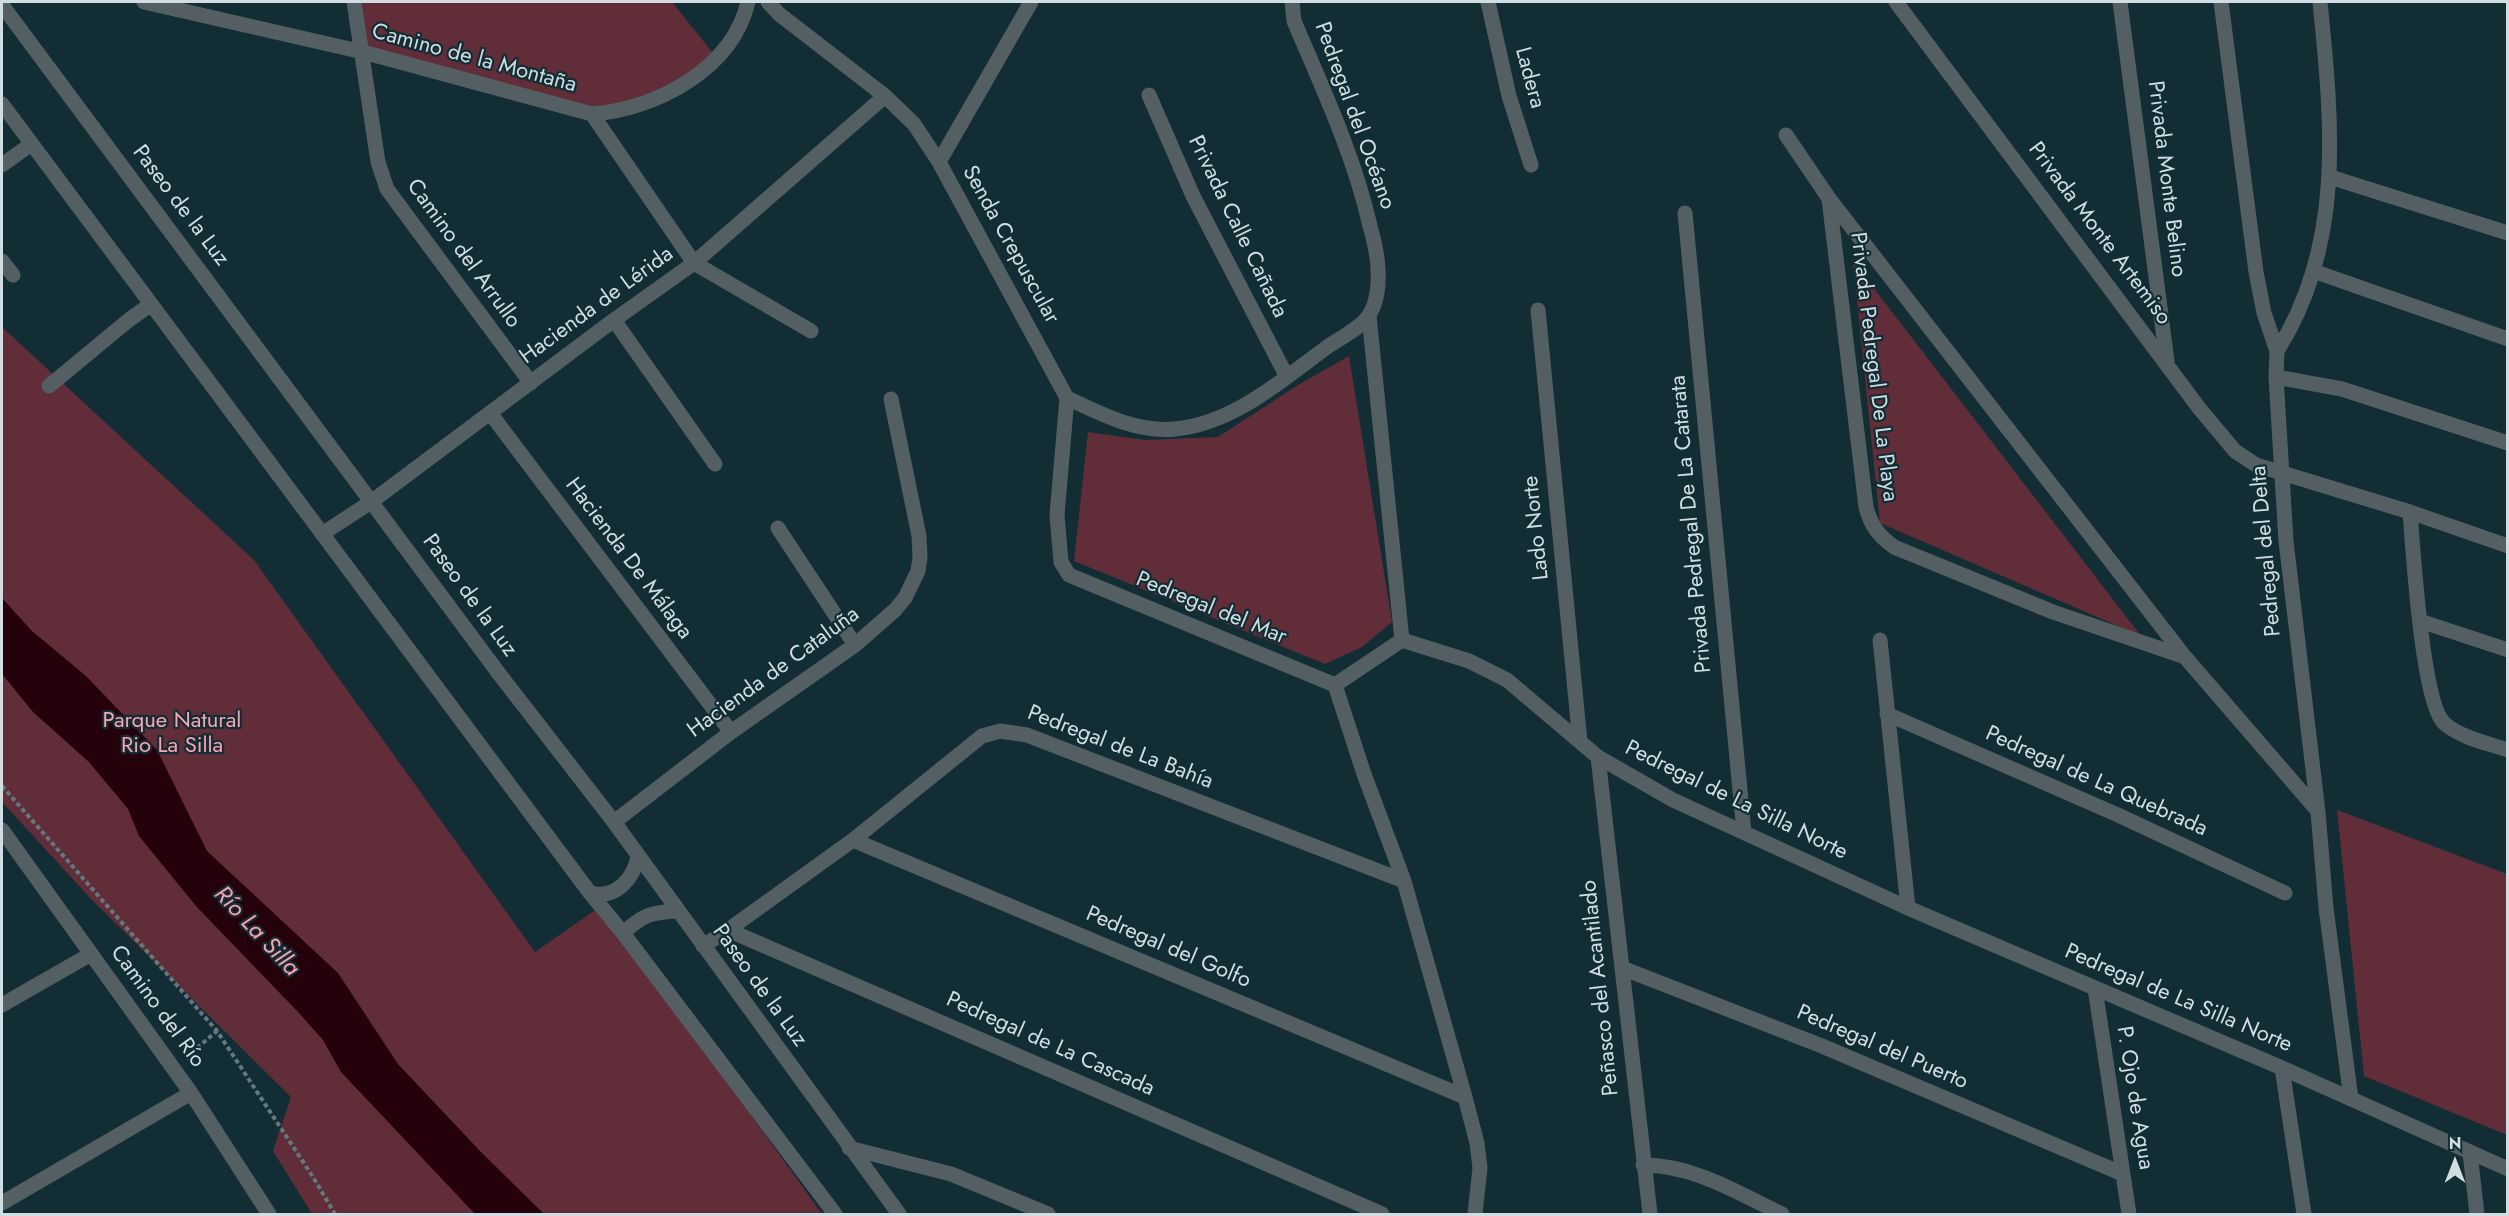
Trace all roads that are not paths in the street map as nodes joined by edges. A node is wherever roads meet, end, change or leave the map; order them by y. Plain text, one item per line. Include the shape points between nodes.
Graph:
1 (144, 2) edge
2 (354, 2) edge
3 (748, 2) edge
4 (768, 2) edge
5 (1031, 2) edge
6 (1292, 2) edge
7 (1488, 2) edge
8 (1896, 2) edge
9 (2120, 2) edge
10 (2221, 2) edge
11 (2320, 2) edge
12 (2, 5) edge
13 (363, 52) junction
14 (1149, 95) dead end
15 (885, 96) junction
16 (2, 104) edge
17 (592, 114) junction
18 (1786, 135) dead end
19 (30, 145) junction
20 (939, 162) junction
21 (2, 165) edge
22 (1531, 165) dead end
23 (2330, 177) junction
24 (1828, 197) junction
25 (1685, 213) dead end
26 (2508, 233) edge
27 (2, 261) edge
28 (694, 263) junction
29 (2313, 271) junction
30 (13, 275) dead end
31 (150, 305) junction
32 (1538, 310) dead end
33 (1369, 316) junction
34 (614, 320) junction
35 (811, 330) dead end
36 (2508, 339) edge
37 (2277, 351) junction
38 (2167, 363) junction
39 (1287, 377) junction
40 (2276, 377) junction
41 (531, 383) junction
42 (49, 386) dead end
43 (1067, 398) junction
44 (891, 399) dead end
45 (490, 413) junction
46 (2508, 444) edge
47 (716, 464) dead end
48 (2282, 474) junction
49 (371, 501) junction
50 (2409, 512) junction
51 (778, 528) dead end
52 (322, 534) junction
53 (2508, 546) edge
54 (2420, 621) junction
55 (1402, 640) junction
56 (1880, 640) dead end
57 (855, 645) junction
58 (2508, 650) edge
59 (2185, 657) junction
60 (1335, 684) junction
61 (1887, 714) junction
62 (731, 732) junction
63 (1580, 742) junction
64 (2508, 750) edge
65 (1598, 757) junction
66 (2318, 812) junction
67 (615, 822) junction
68 (2, 830) edge
69 (1744, 832) junction
70 (853, 840) junction
71 (638, 856) junction
72 (1404, 881) junction
73 (590, 893) junction
74 (2285, 893) dead end
75 (1908, 908) junction
76 (678, 911) junction
77 (728, 930) junction
78 (623, 933) junction
79 (703, 946) junction
80 (91, 954) junction
81 (1622, 968) junction
82 (2095, 988) junction
83 (2, 1005) edge
84 (2282, 1068) junction
85 (191, 1093) junction
86 (1465, 1097) junction
87 (2351, 1099) junction
88 (849, 1148) junction
89 (2470, 1153) junction
90 (1643, 1165) junction
91 (2508, 1169) edge
92 (2123, 1174) junction
93 (2, 1203) edge
94 (269, 1215) edge
95 (836, 1215) edge
96 (898, 1215) edge
97 (1048, 1215) edge
98 (1382, 1215) edge
99 (1475, 1215) edge
100 (1650, 1215) edge
101 (1782, 1215) edge
102 (2129, 1215) edge
103 (2304, 1215) edge
104 (2477, 1215) edge

1 - 13 street, Camino de la Montaña
2 - 13 street, Camino del Arrullo
3 - 17 street, Camino de la Montaña via 736,34 720,55 693,78 642,105
4 - 15 street, Senda Crepuscular
5 - 20 street
6 - 33 street, Pedregal del Océano via 1294,21 1366,209 1378,270 1376,298
7 - 22 street, Ladera via 1509,96
8 - 38 street, Privada Monte Artemiso
9 - 38 street, Privada Monte Belino
10 - 37 street, Pedregal del Delta via 2256,272
11 - 23 street
12 - 49 street, Paseo de la Luz
13 - 17 street, Camino de la Montaña
13 - 41 street, Camino del Arrullo via 378,162 387,189
14 - 39 street, Privada Calle Cañada via 1193,196
15 - 20 street, Senda Crepuscular via 914,124
15 - 28 street, Hacienda de Lérida
16 - 19 street
17 - 28 street
18 - 24 street, Privada Pedregal De La Playa
19 - 21 street
19 - 31 street
20 - 43 street, Senda Crepuscular
23 - 26 street
23 - 29 street
24 - 59 street, Privada Pedregal De La Playa
24 - 59 street, Privada Pedregal De La Playa via 1871,525 1894,547 2053,612
25 - 69 street, Privada Pedregal De La Catarata
27 - 30 street
28 - 34 street, Hacienda de Lérida
28 - 35 street
29 - 36 street
29 - 37 street via 2294,324
31 - 42 street
31 - 52 street
32 - 63 street, Lado Norte
33 - 39 street
33 - 55 street, Pedregal del Océano
34 - 41 street, Hacienda de Lérida
34 - 47 street
37 - 40 street, Pedregal del Delta
38 - 48 street, Privada Monte Artemiso via 2235,451 2256,465
39 - 43 street via 1209,422 1174,429 1137,426
40 - 46 street via 2342,389
40 - 48 street, Pedregal del Delta
41 - 45 street, Hacienda de Lérida
43 - 60 street, Pedregal del Mar via 1057,515 1060,562 1070,575
44 - 57 street, Hacienda de Cataluña via 919,536 918,571 905,598
45 - 49 street, Hacienda de Lérida
45 - 62 street, Hacienda De Málaga
48 - 50 street, Privada Monte Artemiso
48 - 66 street, Pedregal del Delta via 2286,541
49 - 52 street, Hacienda de Lérida
49 - 67 street, Paseo de la Luz
50 - 53 street, Privada Monte Artemiso
50 - 54 street
51 - 57 street
52 - 73 street
54 - 58 street
54 - 64 street via 2436,712 2459,733
55 - 60 street
55 - 63 street, Pedregal de La Silla Norte via 1469,661 1507,680
56 - 61 street
57 - 62 street, Hacienda de Cataluña
59 - 66 street, Privada Pedregal De La Playa
60 - 72 street
61 - 74 street, Pedregal de La Quebrada
61 - 75 street
62 - 67 street, Hacienda de Cataluña
63 - 65 street, Pedregal de La Silla Norte
65 - 69 street, Pedregal de La Silla Norte via 1673,800
65 - 81 street, Peñasco del Acantilado
66 - 87 street, Pedregal del Delta via 2326,908
67 - 71 street, Paseo de la Luz
68 - 80 street, Camino del Río
69 - 75 street, Pedregal de La Silla Norte
70 - 72 street, Pedregal de La Bahía via 982,736 1009,731
70 - 77 street, Pedregal de La Bahía
70 - 86 street, Pedregal del Golfo
71 - 73 street via 631,877 619,888 600,896
71 - 76 street, Paseo de la Luz
72 - 86 street
73 - 78 street
75 - 82 street, Pedregal de La Silla Norte
76 - 78 street via 647,914
76 - 79 street, Paseo de la Luz
77 - 79 street
77 - 98 street, Pedregal de La Cascada
78 - 95 street
79 - 88 street, Paseo de la Luz
80 - 83 street
80 - 85 street, Camino del Río
81 - 90 street, Peñasco del Acantilado
81 - 92 street, Pedregal del Puerto via 1822,1046
82 - 84 street, Pedregal de La Silla Norte
82 - 92 street, P. Ojo de Agua
84 - 87 street, Pedregal de La Silla Norte
84 - 103 street
85 - 93 street
85 - 94 street, Camino del Río
86 - 99 street via 1477,1143
87 - 89 street, Pedregal de La Silla Norte
88 - 96 street, Paseo de la Luz
88 - 97 street via 951,1173
89 - 91 street, Pedregal de La Silla Norte
89 - 104 street
90 - 100 street, Peñasco del Acantilado
90 - 101 street via 1696,1173
92 - 102 street, P. Ojo de Agua

